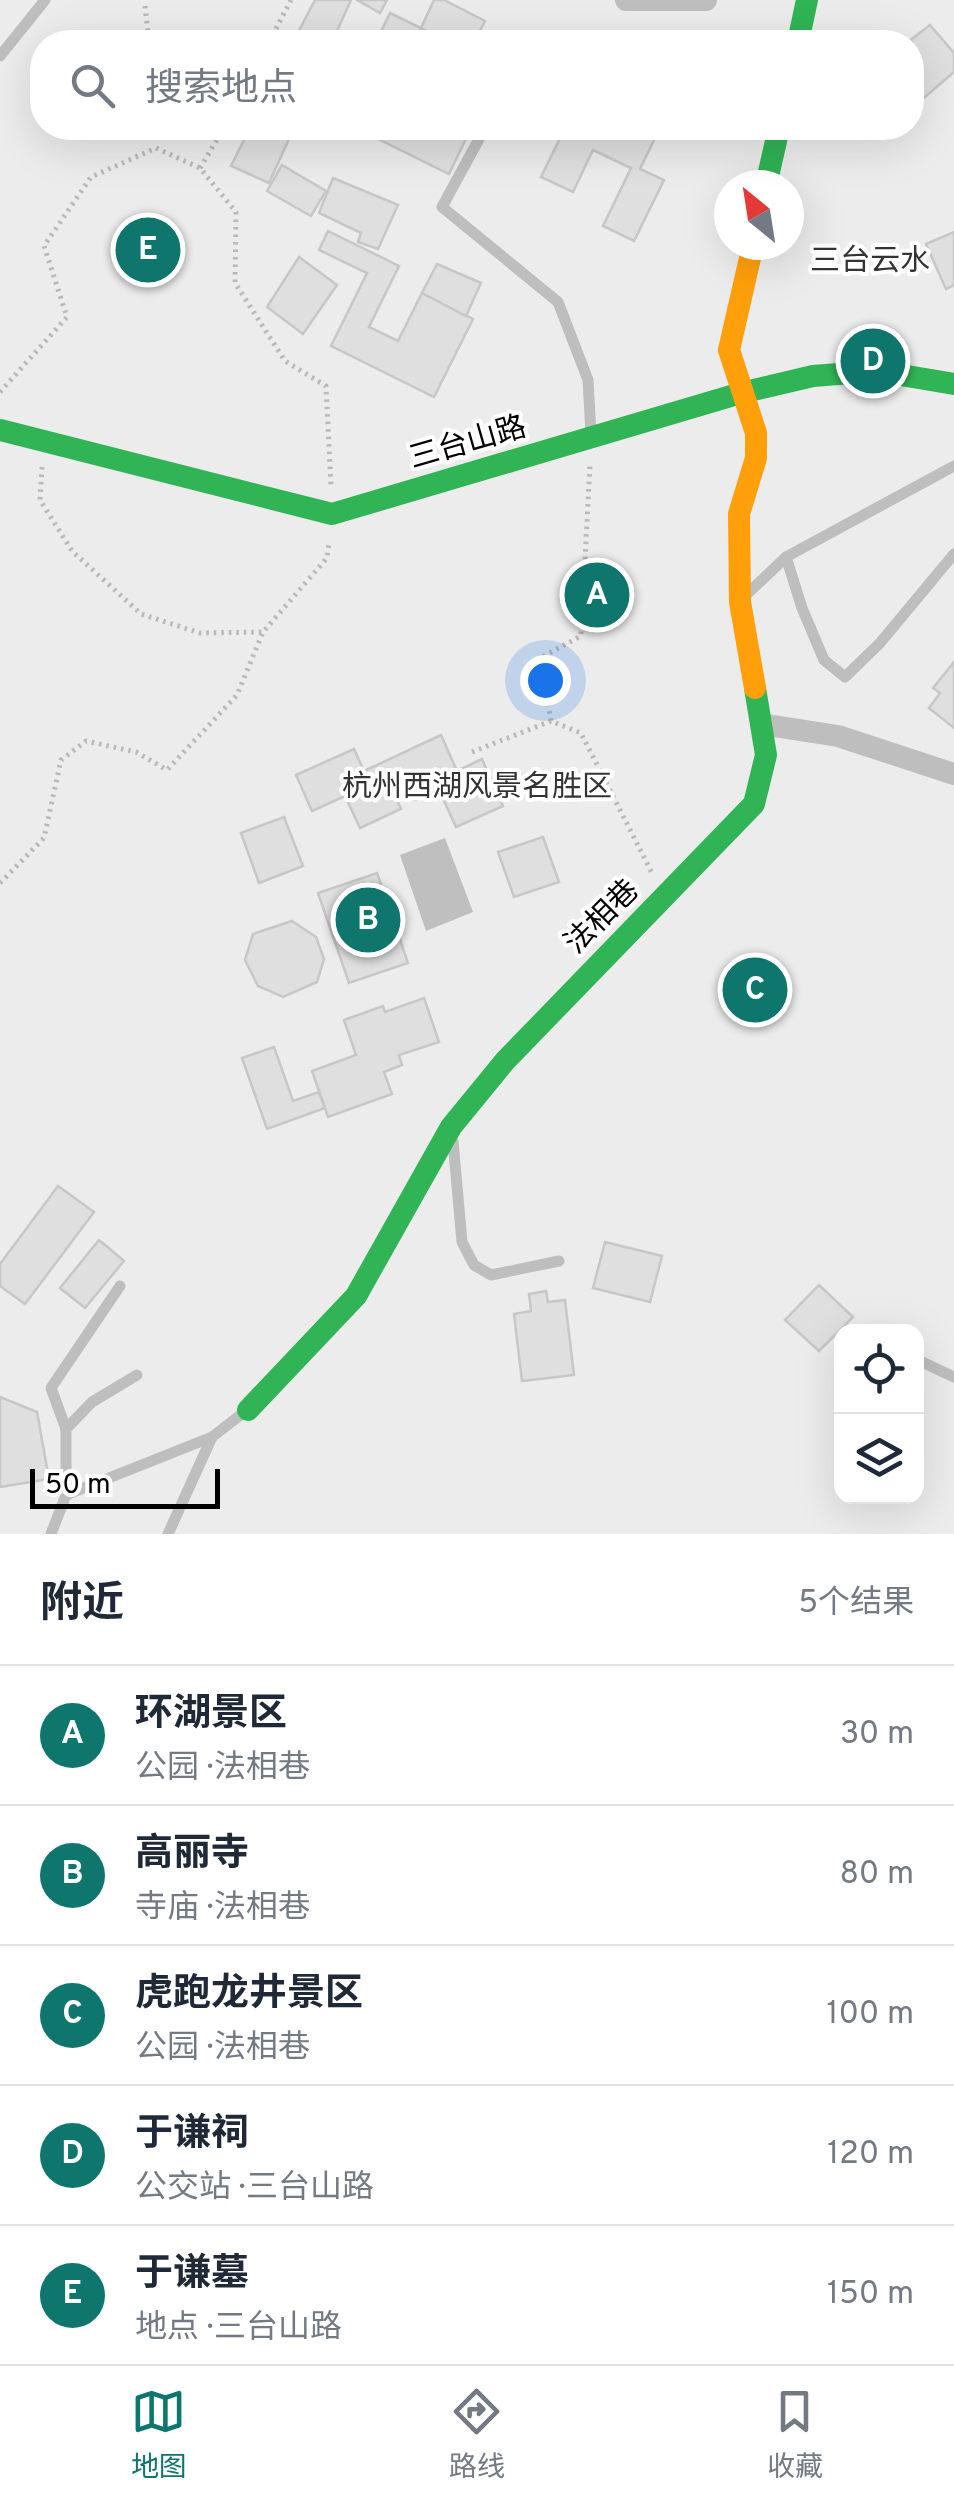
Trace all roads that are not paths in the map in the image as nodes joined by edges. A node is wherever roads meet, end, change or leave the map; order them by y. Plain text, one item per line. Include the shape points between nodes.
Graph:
1 (44, 0) edge
2 (626, 0) edge
3 (706, 0) edge
4 (807, 0) edge
5 (801, 30) edge
6 (0, 56) edge
7 (478, 140) edge
8 (776, 140) edge
9 (769, 170) edge
10 (750, 260) edge
11 (954, 384) edge
12 (741, 393) junction
13 (0, 431) edge
14 (591, 439) junction
15 (954, 466) edge
16 (954, 554) edge
17 (786, 557) junction
18 (740, 602) junction
19 (761, 724) junction
20 (954, 774) edge
21 (451, 1127) junction
22 (559, 1262) dead end
23 (120, 1286) dead end
24 (924, 1364) edge
25 (137, 1374) dead end
26 (954, 1377) edge
27 (248, 1410) joint
28 (66, 1429) junction
29 (212, 1437) junction
30 (66, 1495) junction
31 (50, 1534) edge
32 (168, 1534) edge

1 - 6 lane
2 - 3 street
4 - 5 street
7 - 14 lane via 442,206 558,302 588,380
8 - 9 street
10 - 12 street, 法相巷 via 730,350
11 - 12 street, 三台山路 via 876,370
12 - 14 street, 三台山路
12 - 18 street, 法相巷 via 756,433 756,458 739,514
13 - 14 street, 三台山路 via 332,514
15 - 17 lane
16 - 17 lane via 845,677 824,660
17 - 18 lane
18 - 19 street, 法相巷
19 - 20 street via 838,736
19 - 21 street, 法相巷 via 766,755 754,804 505,1061
21 - 22 lane via 462,1242 474,1265 491,1275
21 - 27 street, 法相巷 via 356,1296
23 - 28 lane via 50,1388
24 - 26 lane
25 - 28 lane via 92,1402
27 - 29 lane
28 - 30 lane
29 - 30 lane
29 - 32 lane
30 - 31 lane

